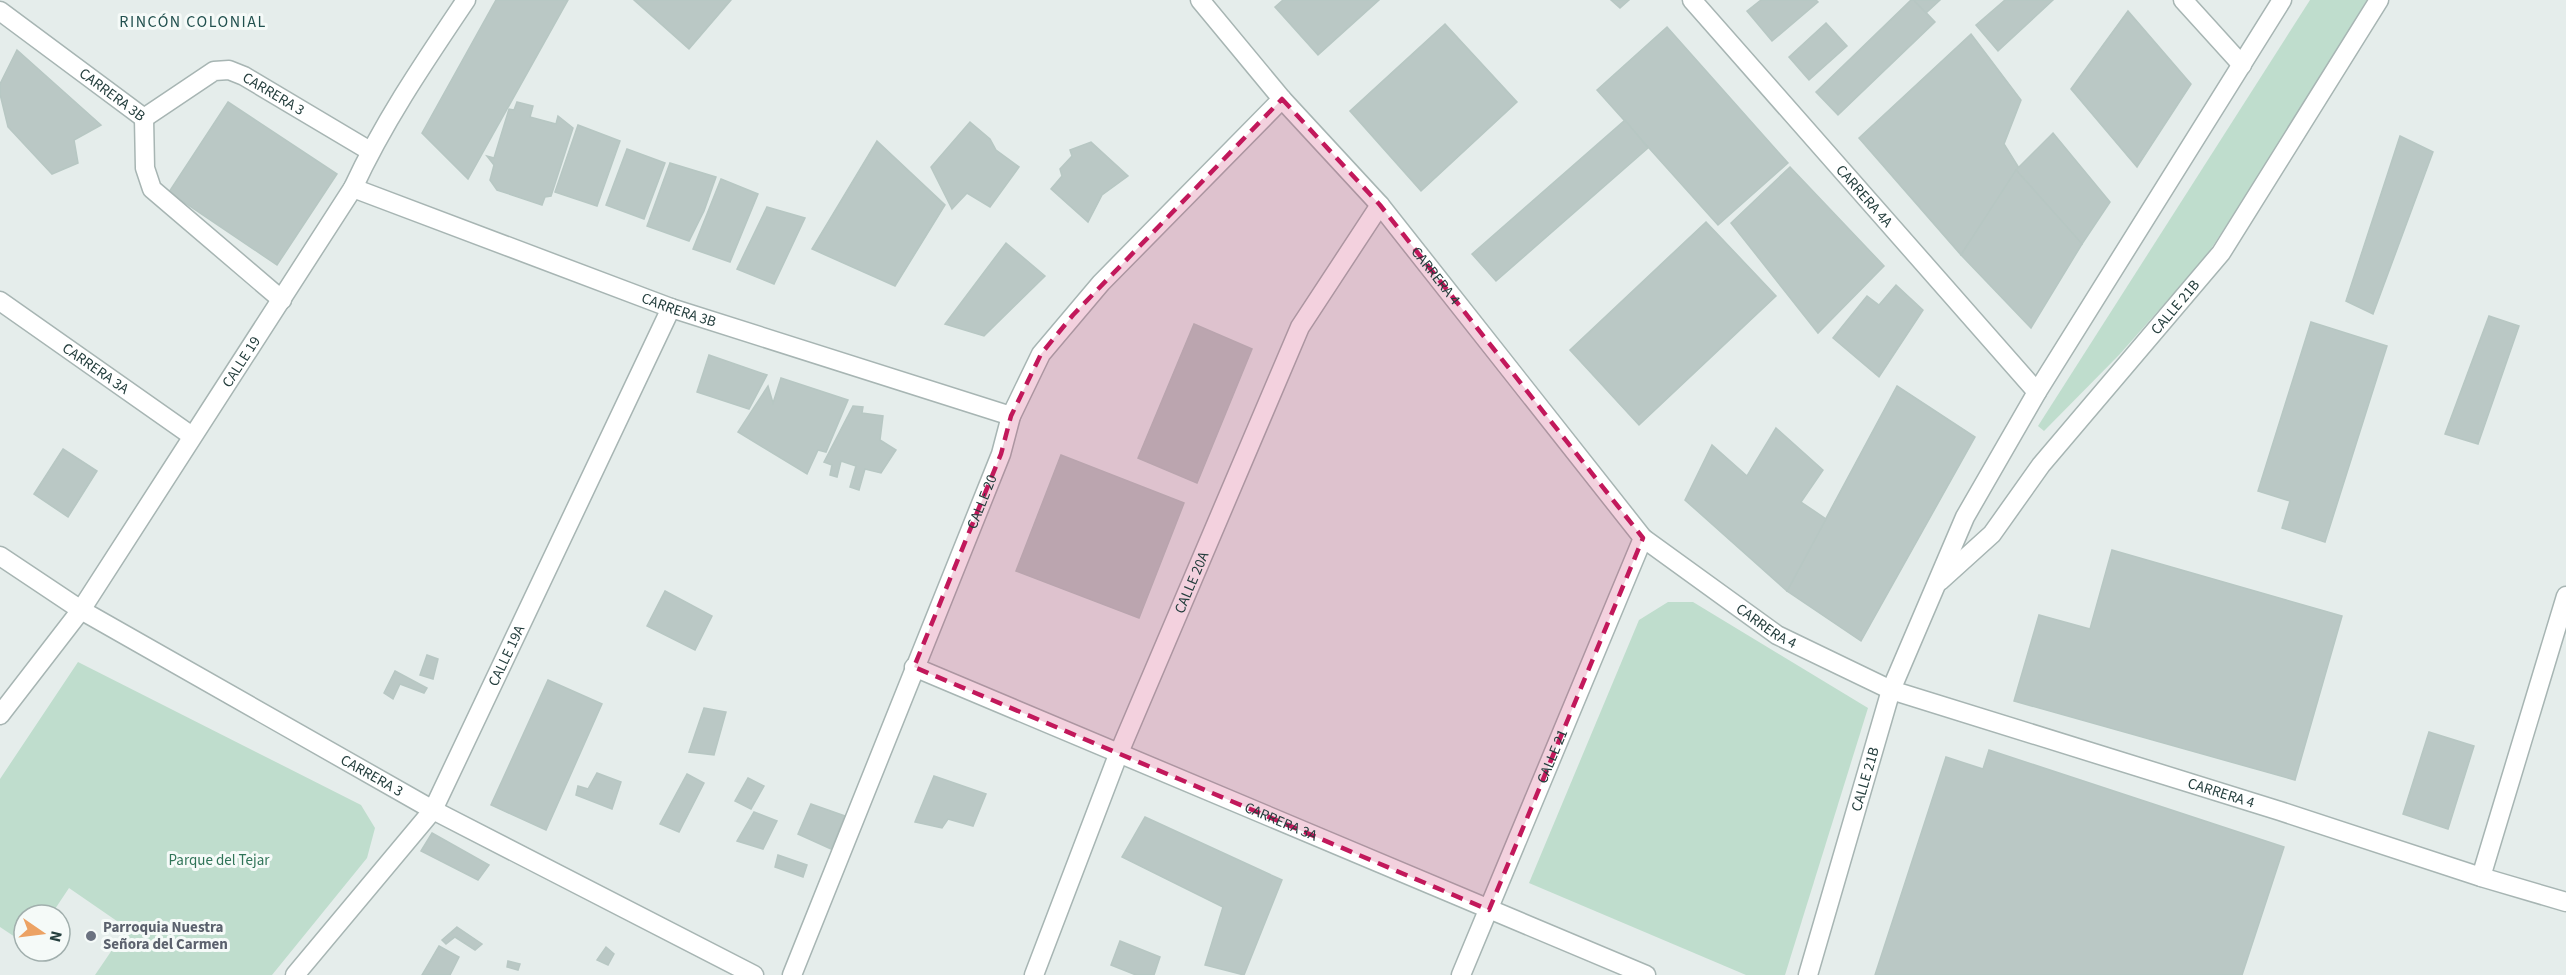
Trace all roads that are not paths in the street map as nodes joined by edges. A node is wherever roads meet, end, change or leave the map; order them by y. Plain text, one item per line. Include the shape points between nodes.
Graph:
1 (466, 0) edge
2 (1200, 0) edge
3 (1692, 0) edge
4 (2183, 0) edge
5 (2282, 0) edge
6 (2379, 0) edge
7 (0, 10) edge
8 (2242, 65) junction
9 (1282, 99) junction
10 (144, 118) junction
11 (370, 151) junction
12 (353, 188) junction
13 (1380, 205) junction
14 (282, 300) junction
15 (0, 301) edge
16 (671, 308) junction
17 (2037, 392) junction
18 (1011, 416) junction
19 (192, 436) junction
20 (1643, 538) junction
21 (0, 556) edge
22 (1935, 586) junction
23 (2566, 596) edge
24 (81, 610) junction
25 (914, 666) junction
26 (1891, 690) junction
27 (0, 715) edge
28 (1118, 754) junction
29 (433, 810) junction
30 (2481, 877) junction
31 (2566, 902) edge
32 (1489, 910) junction
33 (295, 975) edge
34 (754, 975) edge
35 (792, 975) edge
36 (1034, 975) edge
37 (1461, 975) edge
38 (1646, 975) edge
39 (1808, 975) edge

1 - 11 street, CALLE 19
2 - 9 street, CARRERA 4
3 - 17 street, CARRERA 4A
4 - 8 street
5 - 8 street, CALLE 21B
6 - 22 street, CALLE 21B via 2221,253 2041,465 1992,534
7 - 10 street, CARRERA 3B
8 - 17 street, CALLE 21B
9 - 13 street, CARRERA 4
9 - 18 street, CALLE 20 via 1072,315 1041,354
10 - 11 street, CARRERA 3 via 214,71 229,70
10 - 14 street, CARRERA 3B via 145,168 152,189
11 - 12 street, CALLE 19
12 - 14 street, CALLE 19
12 - 16 street, CARRERA 3B
13 - 20 street, CARRERA 4
13 - 28 street, CALLE 20A via 1300,327
14 - 19 street, CALLE 19
15 - 19 street, CARRERA 3A
16 - 18 street, CARRERA 3B
16 - 29 street, CALLE 19A
17 - 22 street, CALLE 21B via 1965,517
18 - 25 street, CALLE 20 via 1001,454
19 - 24 street, CALLE 19
20 - 26 street, CARRERA 4 via 1777,635
20 - 32 street, CALLE 21
21 - 24 street, CARRERA 3
22 - 26 street, CALLE 21B
23 - 30 street
24 - 27 street, CALLE 19
24 - 29 street, CARRERA 3
25 - 28 street, CARRERA 3A
25 - 35 street, CALLE 20
26 - 30 street, CARRERA 4
26 - 39 street, CALLE 21B
28 - 32 street, CARRERA 3A
28 - 36 street, CALLE 20A
29 - 33 street, CALLE 19A
29 - 34 street, CARRERA 3
30 - 31 street, CARRERA 4
32 - 37 street, CALLE 21
32 - 38 street, CARRERA 3A

